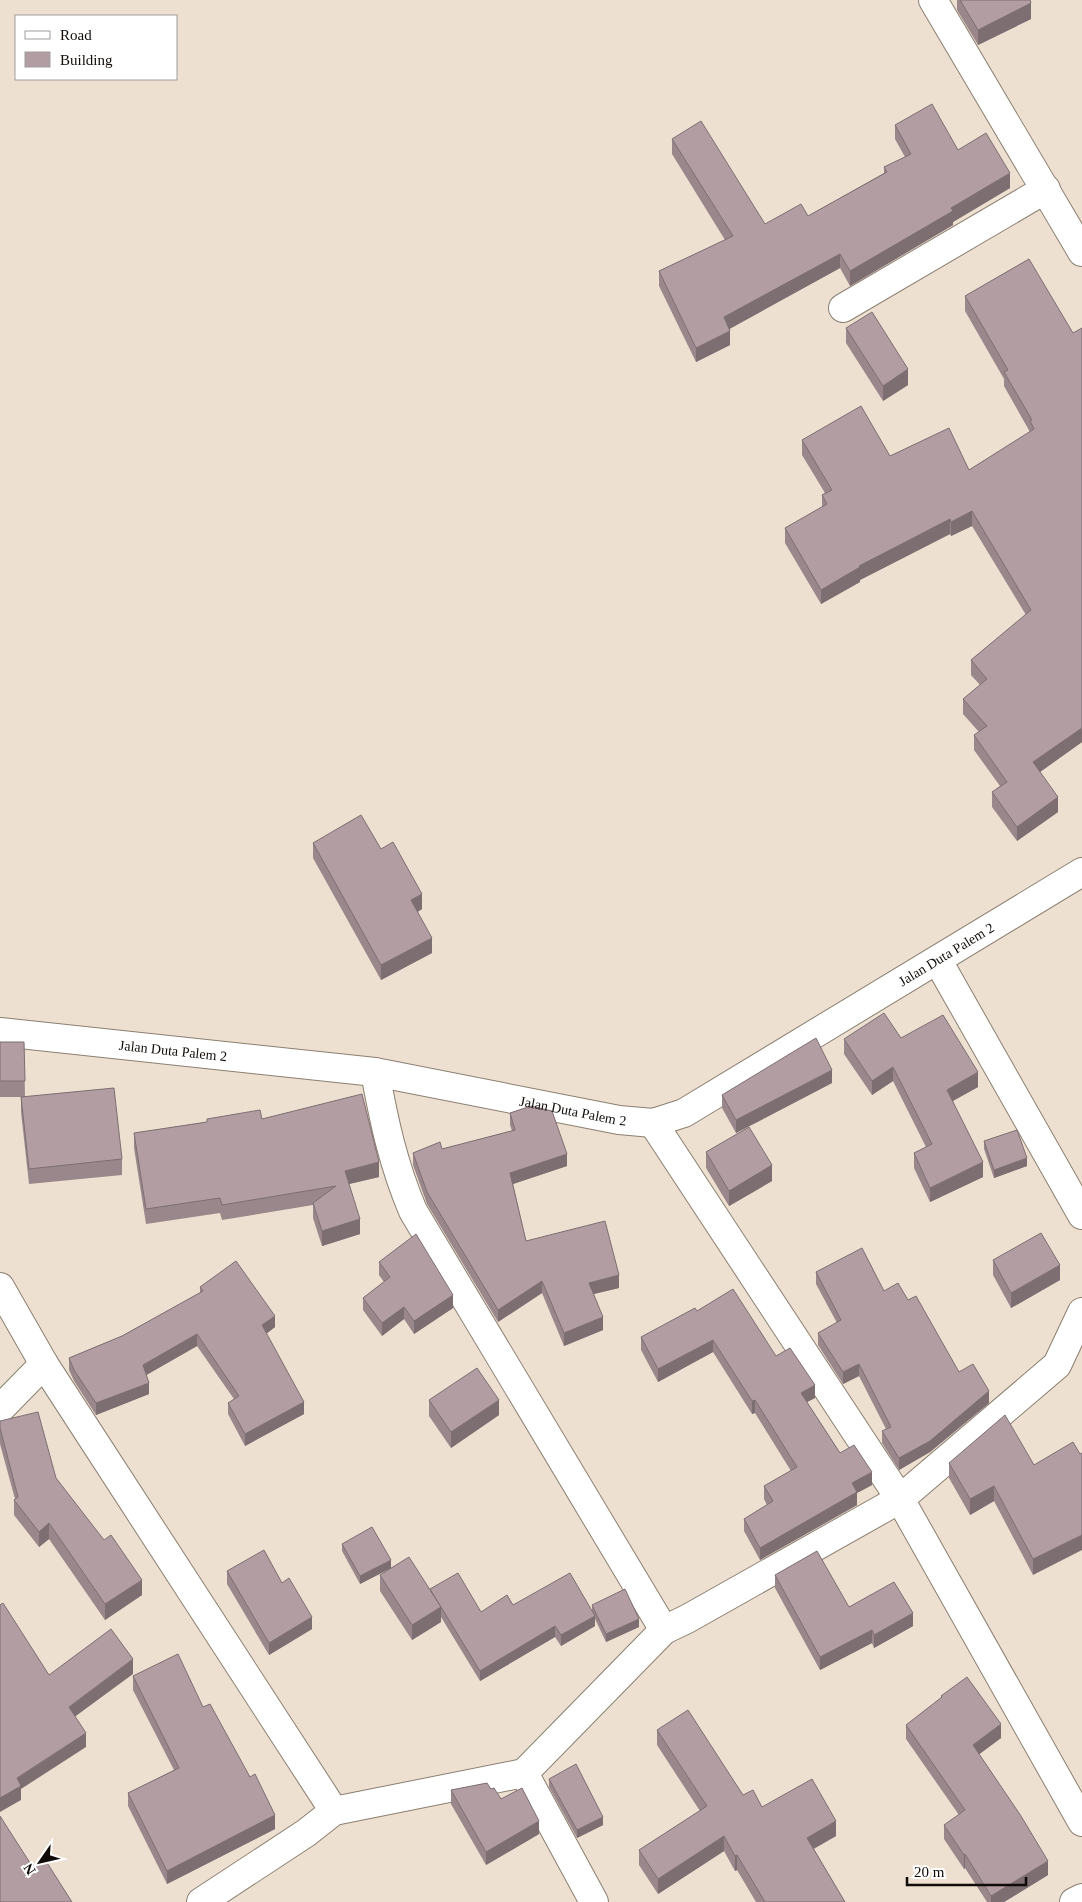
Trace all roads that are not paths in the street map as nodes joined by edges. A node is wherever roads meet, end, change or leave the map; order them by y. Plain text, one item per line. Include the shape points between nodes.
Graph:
1 (934, 0) edge
2 (1046, 189) junction
3 (1082, 252) edge
4 (843, 308) dead end
5 (1082, 872) edge
6 (938, 961) junction
7 (0, 1032) edge
8 (374, 1072) junction
9 (653, 1123) junction
10 (1082, 1215) edge
11 (0, 1287) edge
12 (1082, 1312) edge
13 (44, 1364) junction
14 (0, 1409) edge
15 (900, 1499) junction
16 (664, 1630) junction
17 (524, 1773) junction
18 (334, 1811) junction
19 (1082, 1822) edge
20 (1082, 1898) edge
21 (201, 1902) edge
22 (594, 1902) edge
23 (1074, 1902) edge

1 - 2 street
2 - 3 street
2 - 4 street
5 - 6 street, Jalan Duta Palem 2
6 - 9 street, Jalan Duta Palem 2 via 684,1113
6 - 10 street
7 - 8 street, Jalan Duta Palem 2
8 - 9 street, Jalan Duta Palem 2 via 618,1120
8 - 16 street via 399,1179 413,1211
9 - 15 street
11 - 13 street
12 - 15 street via 1057,1365
13 - 14 street
13 - 18 street
15 - 16 street
15 - 19 street
16 - 17 street
17 - 18 street
17 - 22 street
18 - 21 street
20 - 23 street

